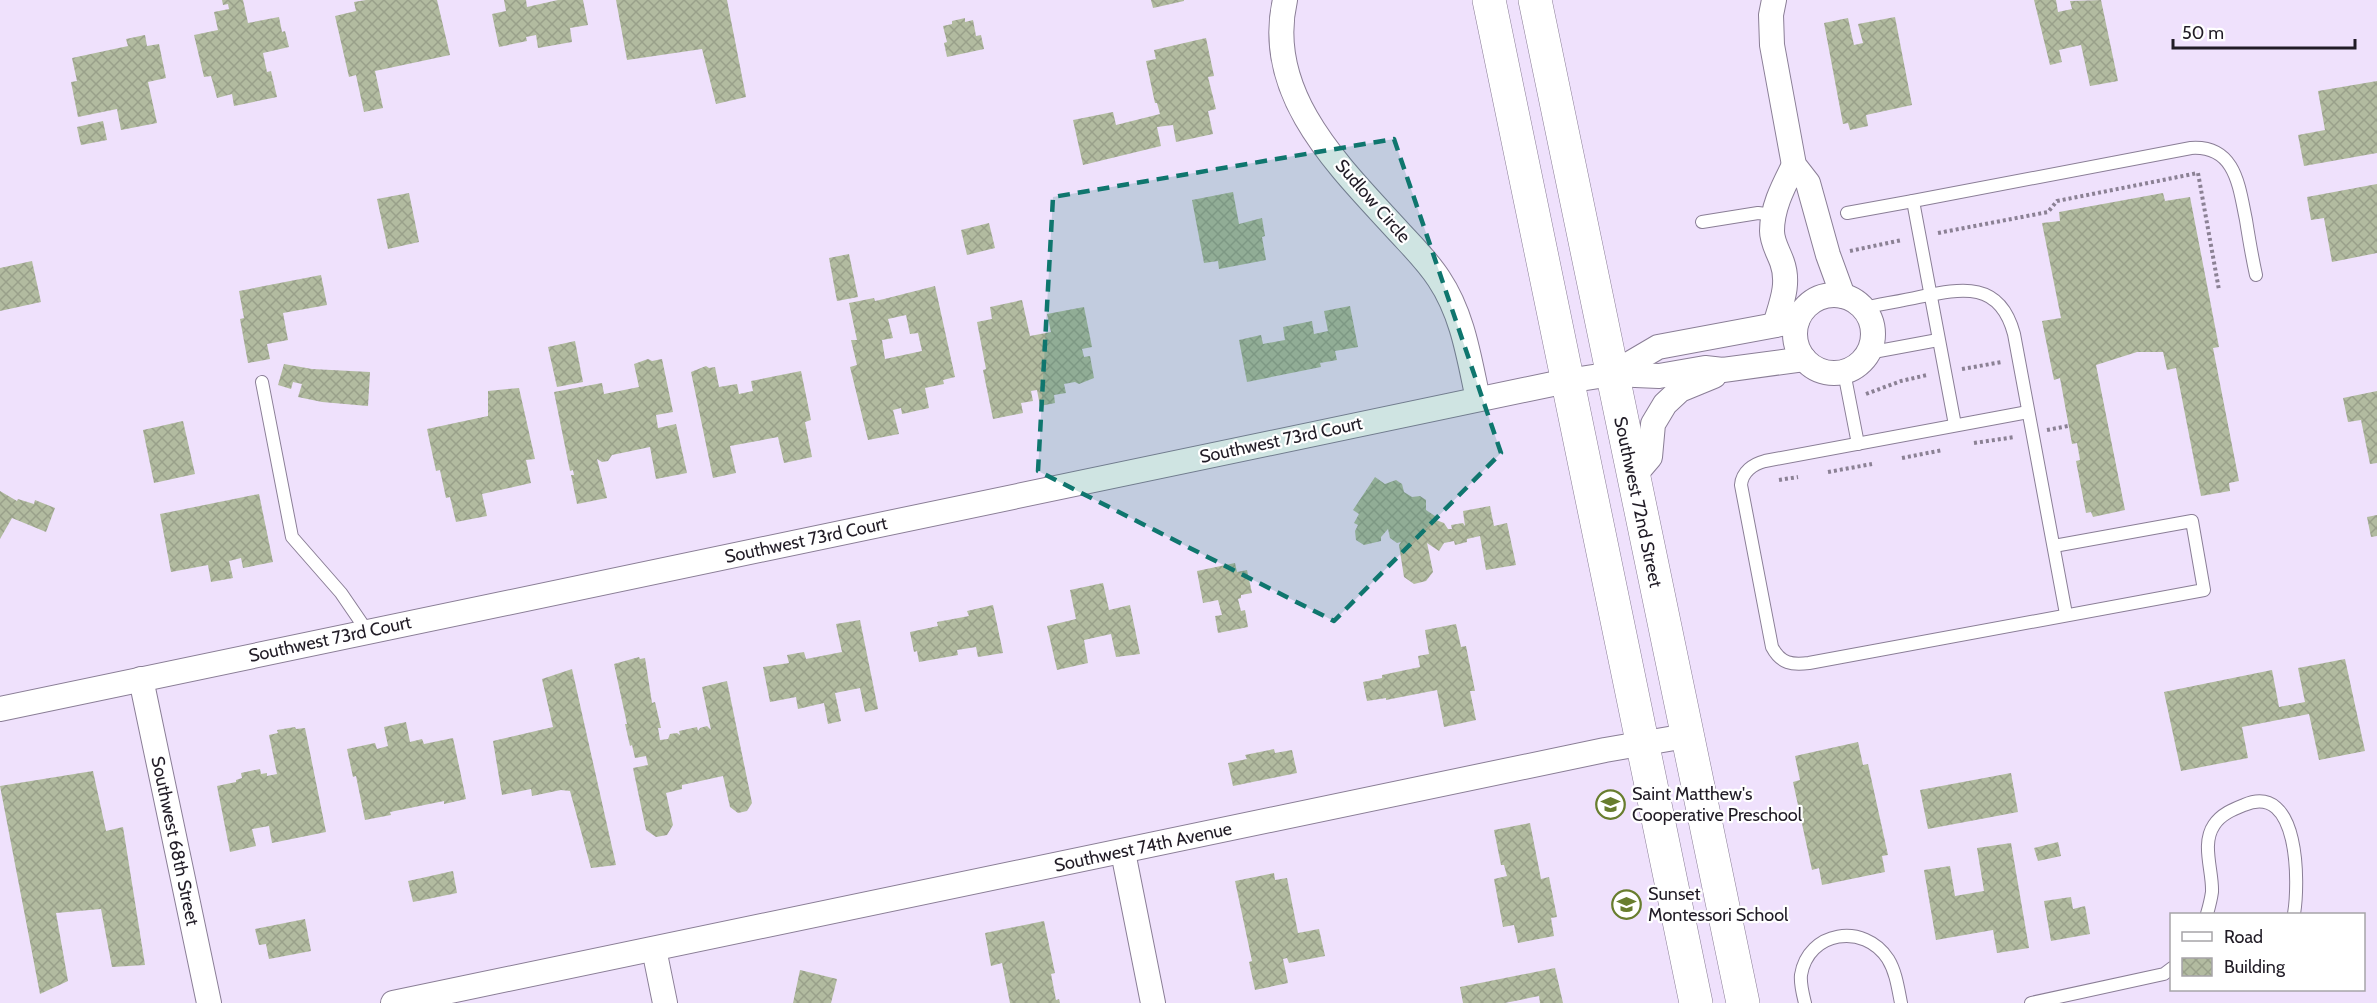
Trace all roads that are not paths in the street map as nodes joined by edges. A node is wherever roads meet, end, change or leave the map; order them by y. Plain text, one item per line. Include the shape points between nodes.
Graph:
1 (1285, 0) edge
2 (1489, 0) edge
3 (1535, 0) edge
4 (1774, 0) edge
5 (1794, 165) junction
6 (1913, 201) junction
7 (1814, 207) junction
8 (1847, 213) dead end
9 (1774, 215) junction
10 (1702, 222) dead end
11 (2256, 275) dead end
12 (1931, 295) junction
13 (1843, 296) junction
14 (1863, 308) junction
15 (1786, 323) junction
16 (1938, 340) junction
17 (1868, 353) junction
18 (1804, 359) junction
19 (1723, 370) junction
20 (1845, 372) junction
21 (1612, 374) junction
22 (1568, 381) junction
23 (262, 382) dead end
24 (1478, 399) junction
25 (2028, 412) junction
26 (1955, 425) junction
27 (1858, 444) junction
28 (1633, 477) junction
29 (2054, 546) junction
30 (2066, 614) junction
31 (367, 631) junction
32 (141, 679) junction
33 (0, 709) edge
34 (1686, 736) junction
35 (1642, 744) junction
36 (1123, 852) junction
37 (2207, 913) edge
38 (2294, 913) edge
39 (654, 949) junction
40 (2169, 973) edge
41 (209, 1003) edge
42 (393, 1003) edge
43 (664, 1003) edge
44 (1153, 1003) edge
45 (1696, 1003) edge
46 (1743, 1003) edge
47 (1805, 1003) edge
48 (1901, 1003) edge
49 (2031, 1003) edge

1 - 24 street, Sudlow Circle via 1281,43 1292,93 1339,164 1429,265 1447,291 1464,336
2 - 22 main road
3 - 21 main road, Southwest 72nd Street
4 - 5 street via 1770,15 1772,45
5 - 7 street via 1808,183
5 - 9 street
6 - 8 lane
6 - 11 lane via 2192,148 2206,149 2223,157 2235,172
6 - 12 lane
7 - 9 street
7 - 13 street
9 - 10 lane via 1758,213
9 - 15 street via 1773,239 1786,281
12 - 14 lane
12 - 16 lane
12 - 25 lane via 1976,291 2004,309 2014,334
13 - 14 street
13 - 15 street via 1833,294 1815,300
14 - 17 street via 1873,330
15 - 18 street
15 - 21 street via 1658,347
16 - 17 lane
16 - 26 lane
17 - 20 street
18 - 19 street
18 - 20 street via 1822,371
19 - 21 street via 1705,368 1659,376
19 - 28 street via 1680,390 1665,404 1653,424 1650,457
20 - 27 lane
21 - 22 street, Southwest 73rd Court
21 - 28 main road, Southwest 72nd Street
22 - 24 street, Southwest 73rd Court
22 - 35 main road
23 - 31 lane via 292,537 341,593
24 - 31 street, Southwest 73rd Court
25 - 26 lane
25 - 29 lane
26 - 27 lane
27 - 30 lane via 1759,463 1742,480 1770,641 1779,657 1789,664 1809,663
28 - 34 main road, Southwest 72nd Street
29 - 30 lane
29 - 30 lane via 2192,521 2204,590
31 - 32 street, Southwest 73rd Court
32 - 33 street, Southwest 73rd Court
32 - 41 street, Southwest 68th Street
34 - 35 street, Southwest 74th Avenue
34 - 46 main road, Southwest 72nd Street
35 - 36 street, Southwest 74th Avenue
35 - 45 main road
36 - 39 street, Southwest 74th Avenue
36 - 44 street
37 - 38 lane via 2212,893 2208,844 2214,825 2228,812 2253,801 2269,803 2286,818 2294,844 2298,894
39 - 42 street, Southwest 74th Avenue
39 - 43 street
40 - 49 lane
47 - 48 lane via 1801,976 1808,958 1820,943 1836,936 1861,936 1875,943 1888,959

